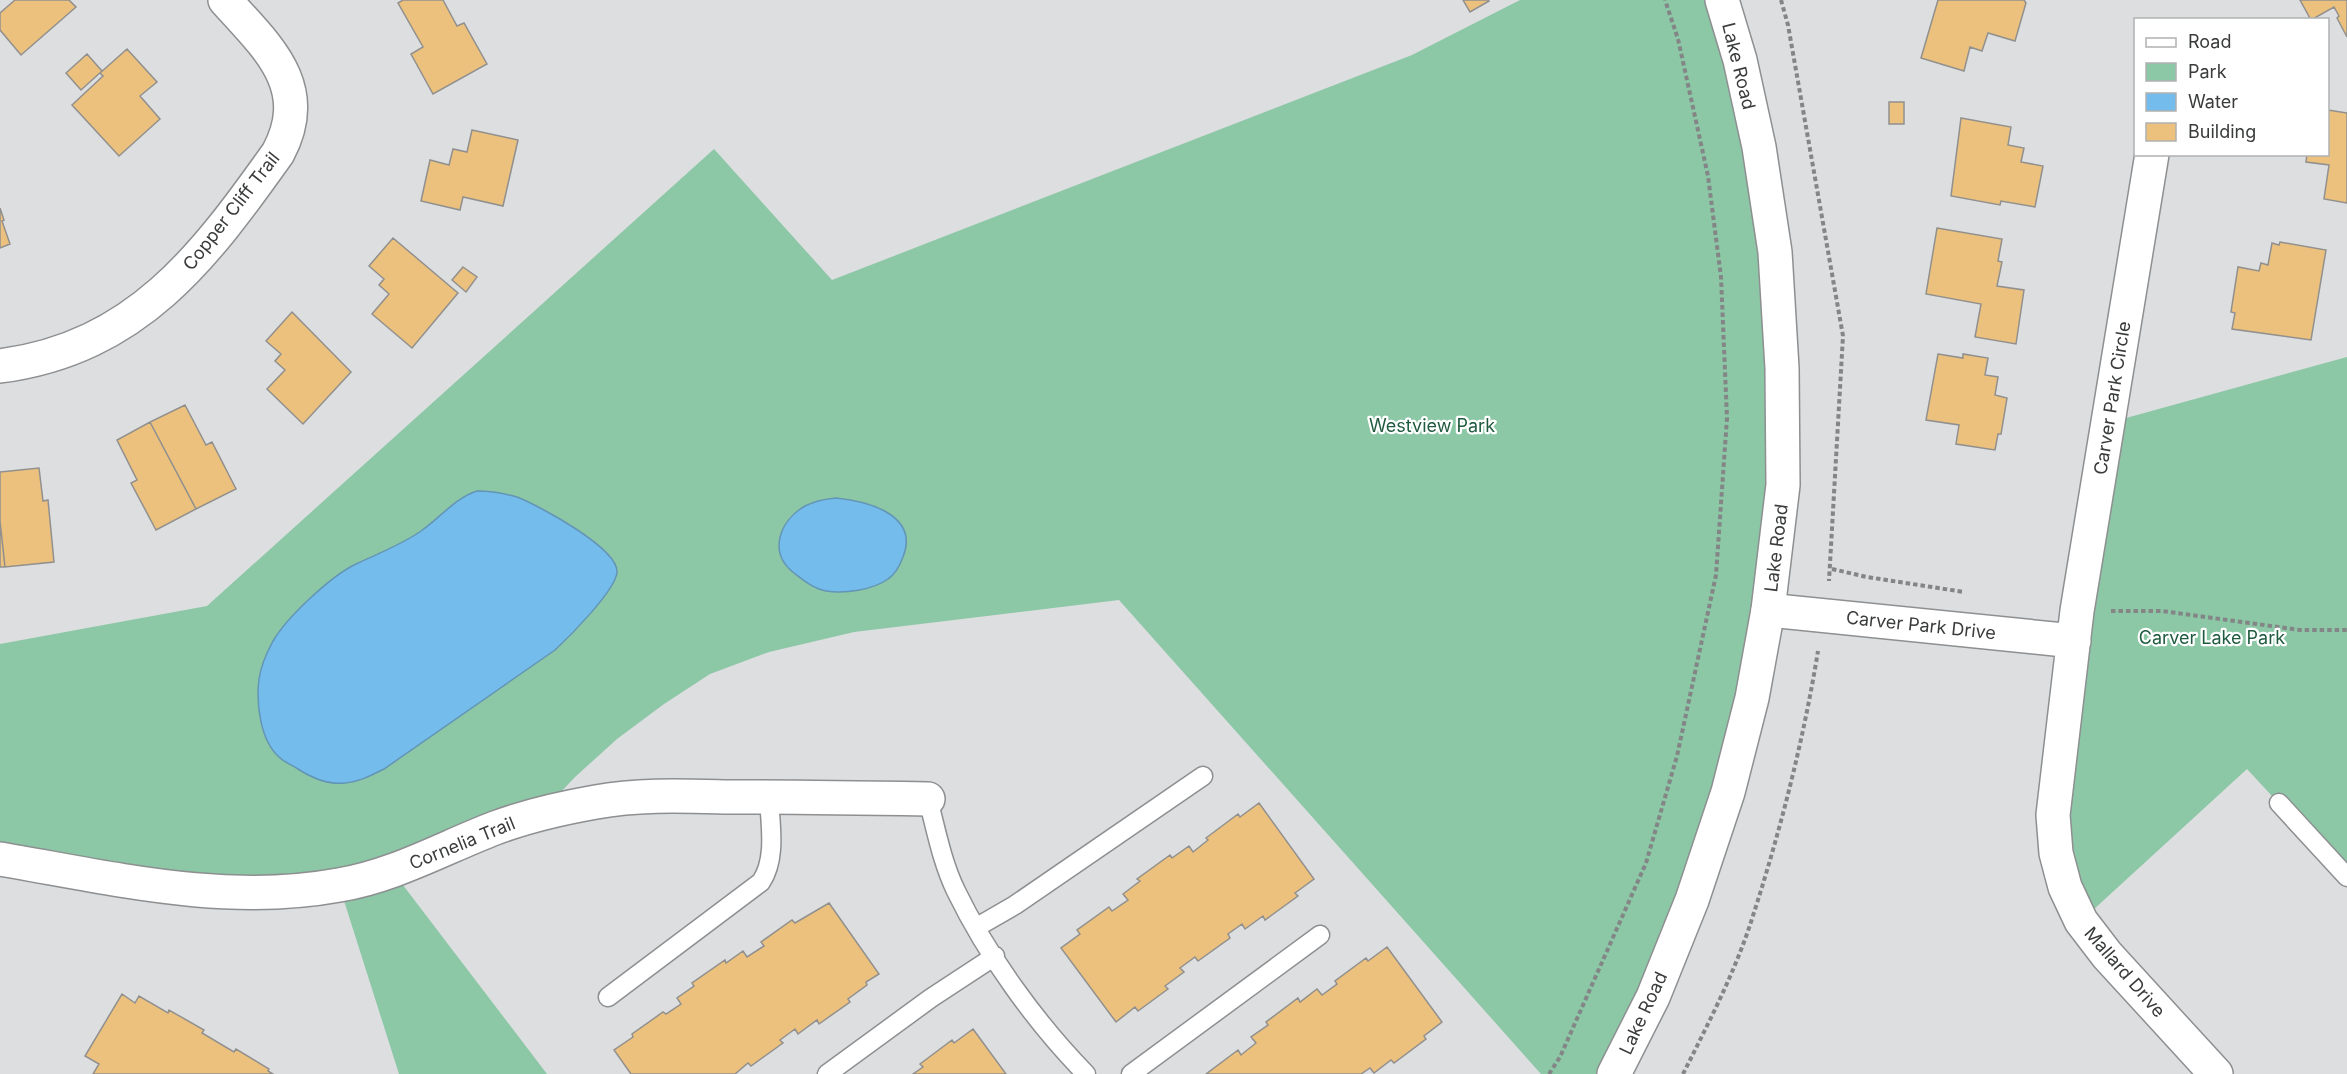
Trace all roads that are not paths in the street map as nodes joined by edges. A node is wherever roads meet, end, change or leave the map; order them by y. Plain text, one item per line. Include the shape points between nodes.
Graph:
1 (225, 0) edge
2 (1722, 0) edge
3 (2152, 156) edge
4 (0, 366) edge
5 (1768, 610) junction
6 (2074, 641) junction
7 (1203, 776) dead end
8 (770, 797) junction
9 (928, 799) joint
10 (2278, 803) dead end
11 (0, 859) edge
12 (2347, 877) edge
13 (977, 927) junction
14 (1320, 936) dead end
15 (994, 956) junction
16 (608, 997) dead end
17 (827, 1074) edge
18 (1086, 1074) edge
19 (1131, 1074) edge
20 (1614, 1074) edge
21 (2216, 1074) edge

1 - 4 street, Copper Cliff Trail via 283,70 290,115 278,153 203,252 148,305 77,345
2 - 5 street, Lake Road via 1759,147 1775,252 1782,368 1783,485
3 - 6 street, Carver Park Circle
5 - 6 street, Carver Park Drive
5 - 20 street, Lake Road via 1752,698 1728,792 1692,900 1653,997
6 - 21 street, Mallard Drive via 2053,815 2056,854 2065,887 2081,921 2107,955
7 - 13 lane
8 - 9 street, Cornelia Trail
8 - 11 street, Cornelia Trail via 659,796 598,801 496,827 392,872 339,885 284,891 176,889
8 - 16 lane via 771,857 761,882
9 - 13 lane via 947,867
10 - 12 lane
13 - 15 lane
14 - 19 lane
15 - 17 lane
15 - 18 lane via 1038,1020

